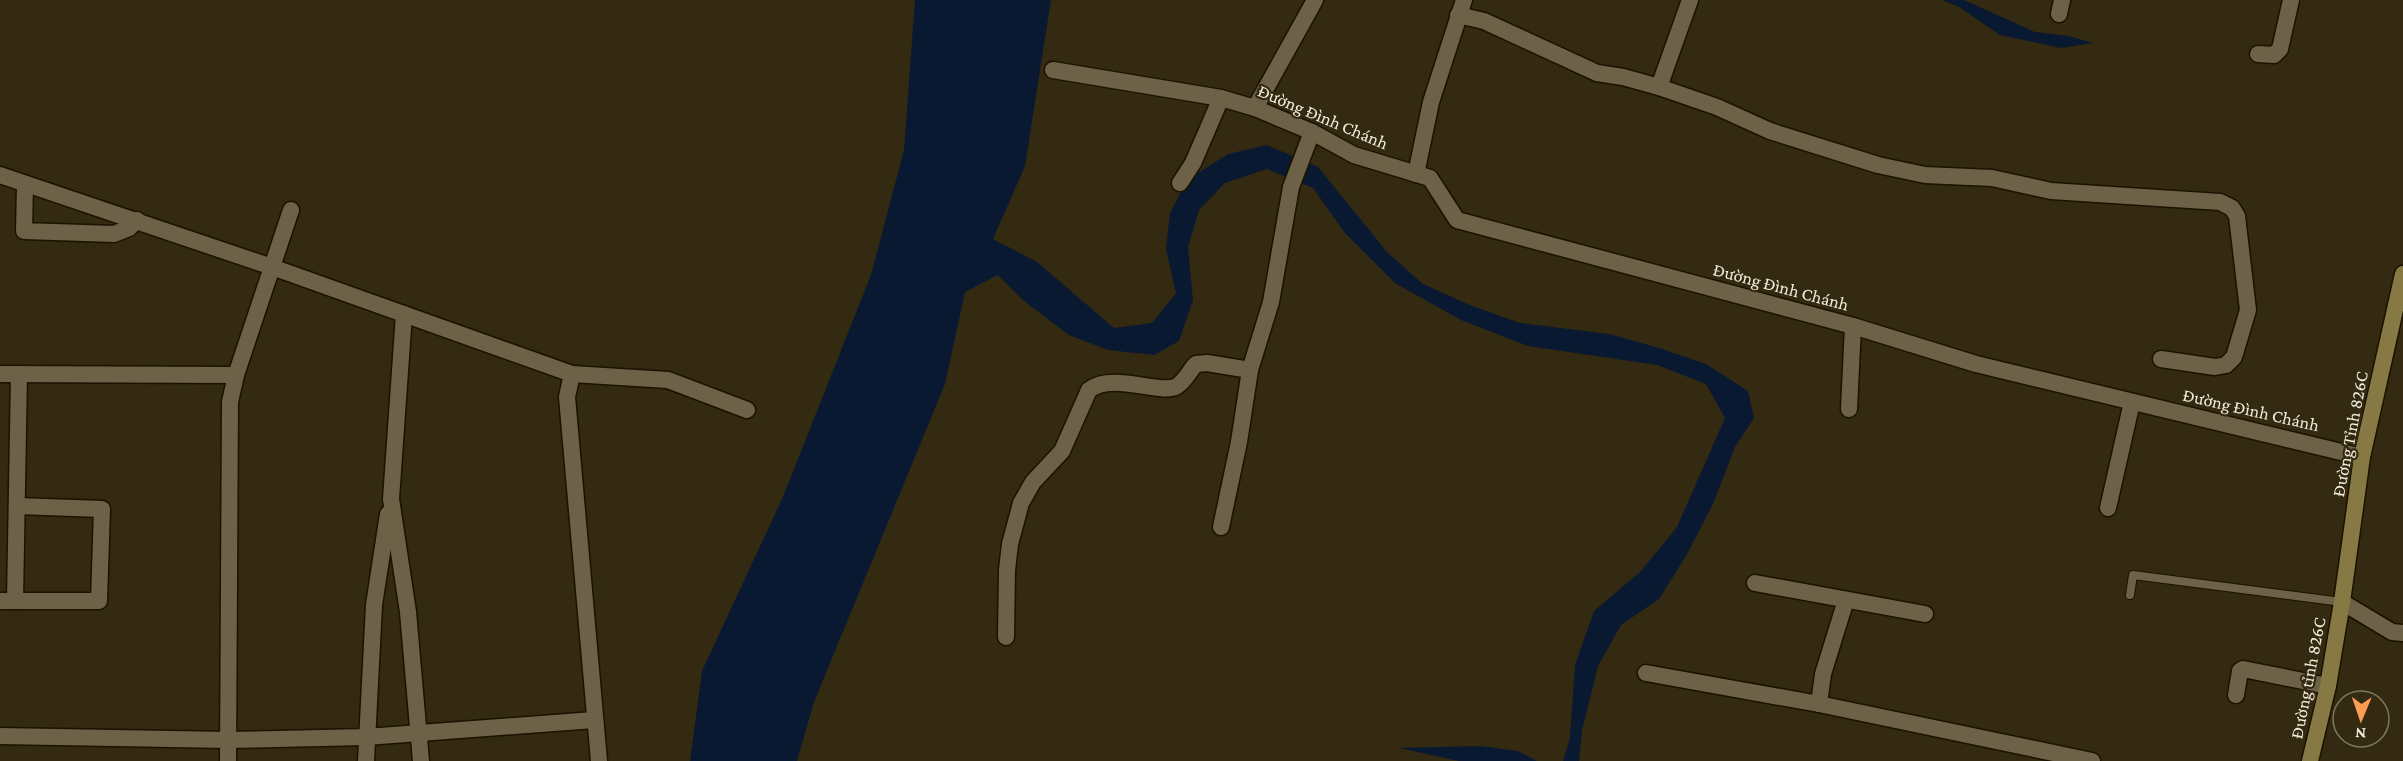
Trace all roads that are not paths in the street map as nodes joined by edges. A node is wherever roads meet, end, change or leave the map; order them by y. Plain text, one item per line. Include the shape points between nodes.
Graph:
1 (1315, 0) edge
2 (1690, 0) edge
3 (2291, 0) edge
4 (1461, 7) edge
5 (2258, 54) dead end
6 (1053, 70) dead end
7 (1659, 87) junction
8 (1221, 98) junction
9 (1256, 108) junction
10 (1312, 132) junction
11 (1416, 174) junction
12 (0, 175) edge
13 (1180, 183) dead end
14 (25, 184) junction
15 (291, 210) dead end
16 (137, 220) junction
17 (272, 267) junction
18 (2403, 274) edge
19 (404, 314) junction
20 (1853, 326) junction
21 (2162, 359) dead end
22 (1250, 370) junction
23 (0, 374) edge
24 (19, 374) junction
25 (572, 374) junction
26 (236, 375) junction
27 (2132, 402) junction
28 (1849, 409) dead end
29 (747, 410) dead end
30 (2362, 457) junction
31 (391, 499) junction
32 (16, 506) junction
33 (2108, 507) dead end
34 (1221, 527) dead end
35 (1755, 584) dead end
36 (2130, 595) dead end
37 (1846, 600) junction
38 (7, 601) edge
39 (2342, 602) junction
40 (1924, 614) dead end
41 (2403, 633) edge
42 (1006, 637) dead end
43 (1646, 673) dead end
44 (2328, 686) junction
45 (2236, 694) dead end
46 (1819, 704) junction
47 (594, 720) junction
48 (420, 734) junction
49 (0, 736) edge
50 (366, 737) junction
51 (228, 740) junction
52 (228, 761) edge
53 (366, 761) edge
54 (422, 761) edge
55 (599, 761) edge
56 (2092, 761) edge
57 (2310, 761) edge

1 - 9 street
2 - 7 street
3 - 5 street via 2280,50 2274,55
4 - 7 street via 1597,73
4 - 11 street via 1431,102
6 - 8 street, Đường Đình Chánh
7 - 21 street via 1770,131 1878,165 1916,173 1992,178 2051,191 2220,202 2232,208 2237,216 2248,310 2234,357 2226,365 2215,367
8 - 9 street, Đường Đình Chánh
8 - 13 street
9 - 10 street, Đường Đình Chánh
10 - 11 street, Đường Đình Chánh via 1354,155
10 - 22 street via 1293,181 1271,302
11 - 20 street, Đường Đình Chánh via 1431,178 1456,220
12 - 14 street
14 - 16 street
14 - 16 street via 24,231 114,234
15 - 17 street
16 - 17 street
17 - 19 street
17 - 26 street
18 - 30 main road, Đường Tỉnh 826C
19 - 25 street
19 - 31 street
20 - 27 street, Đường Đình Chánh via 1976,364
20 - 28 street
22 - 34 street
22 - 42 street via 1196,364 1171,388 1132,383 1095,384 1089,390 1062,452 1033,482 1021,502 1010,544
23 - 24 street
24 - 26 street
24 - 32 street
25 - 29 street via 668,380
25 - 47 street via 567,397
26 - 51 street via 230,402
27 - 30 street, Đường Đình Chánh
27 - 33 street
30 - 39 main road, Đường Tỉnh 826C
31 - 48 street via 408,612
31 - 50 street via 374,605
32 - 38 street
32 - 38 street via 102,509 99,601
35 - 37 street
36 - 39 lane via 2133,575
37 - 40 street
37 - 46 street
39 - 41 street via 2392,632
39 - 44 main road, Đường tỉnh 826C
43 - 46 street
44 - 45 street via 2243,669
44 - 57 main road, Đường tỉnh 826C
46 - 56 street
47 - 48 street
47 - 55 street
48 - 50 street
48 - 54 street
49 - 51 street
50 - 51 street
50 - 53 street
51 - 52 street

